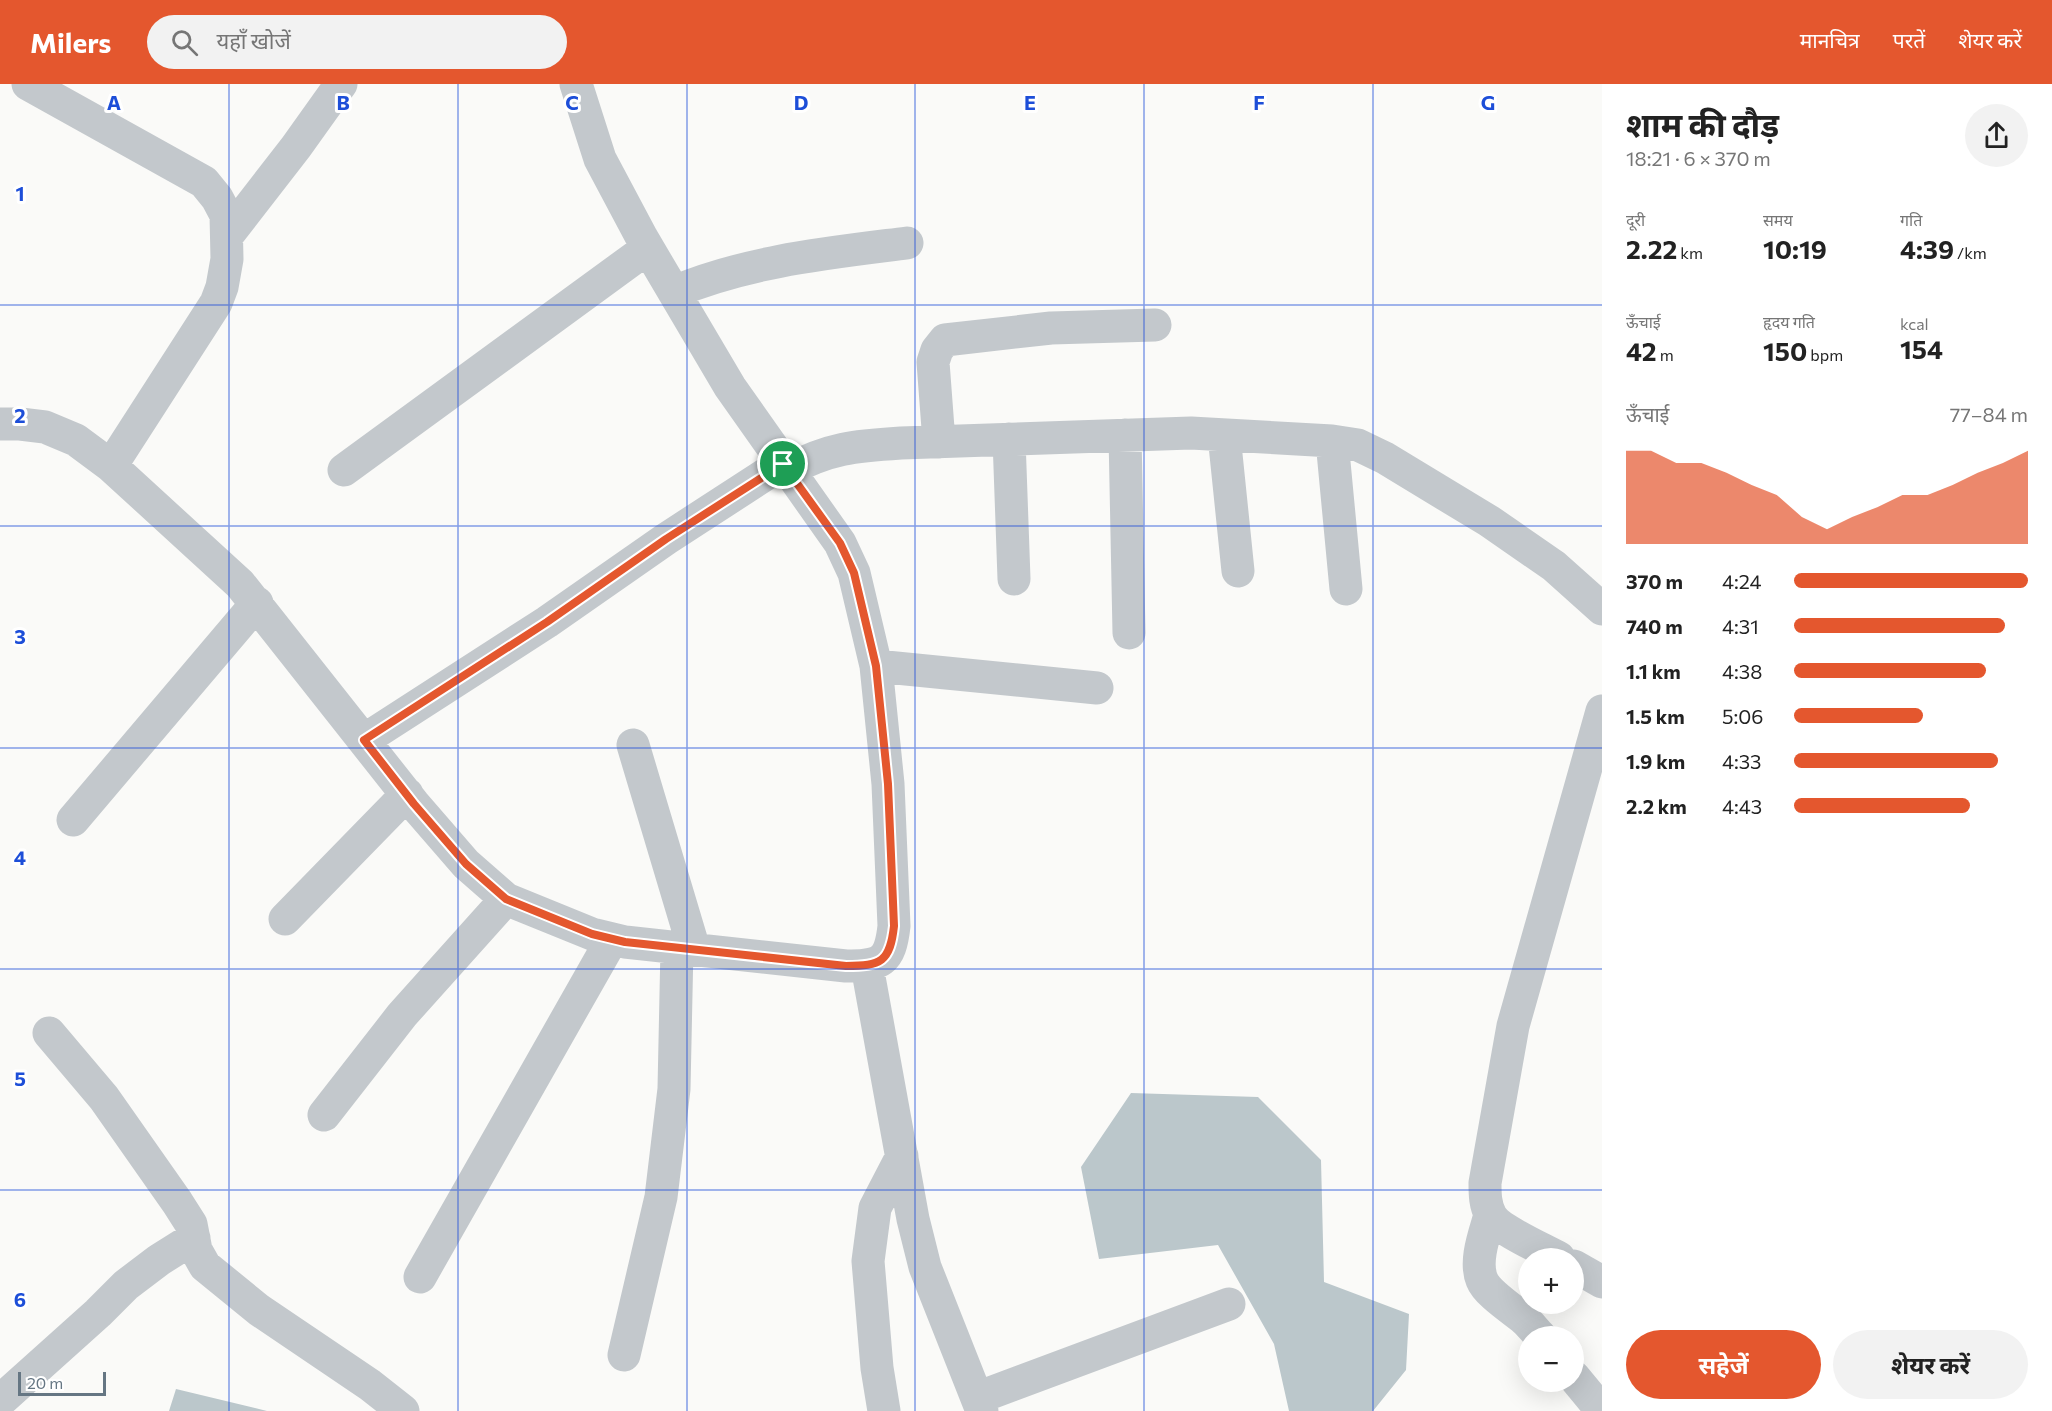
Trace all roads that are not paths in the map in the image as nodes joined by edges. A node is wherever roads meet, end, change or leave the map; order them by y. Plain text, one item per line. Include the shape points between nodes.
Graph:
1 (28, 84) edge
2 (341, 84) edge
3 (576, 84) edge
4 (227, 236) junction
5 (907, 243) dead end
6 (648, 248) junction
7 (674, 292) junction
8 (1155, 324) dead end
9 (0, 424) edge
10 (1125, 435) junction
11 (1224, 435) junction
12 (1009, 439) junction
13 (1332, 441) junction
14 (939, 442) junction
15 (111, 466) junction
16 (786, 467) junction
17 (344, 471) dead end
18 (1238, 571) dead end
19 (1014, 579) dead end
20 (1346, 589) dead end
21 (257, 603) junction
22 (1602, 609) edge
23 (1129, 633) dead end
24 (876, 666) junction
25 (1097, 688) dead end
26 (1602, 711) edge
27 (364, 740) junction
28 (633, 745) dead end
29 (407, 794) junction
30 (74, 820) dead end
31 (506, 899) junction
32 (285, 919) dead end
33 (612, 939) junction
34 (686, 948) junction
35 (867, 966) junction
36 (49, 1034) dead end
37 (324, 1115) dead end
38 (902, 1156) junction
39 (1490, 1215) junction
40 (194, 1238) junction
41 (1541, 1248) edge
42 (1584, 1272) edge
43 (420, 1277) dead end
44 (1602, 1282) edge
45 (1229, 1304) dead end
46 (1531, 1326) edge
47 (624, 1355) dead end
48 (1584, 1389) edge
49 (0, 1401) edge
50 (979, 1404) edge
51 (403, 1411) edge
52 (884, 1411) edge
53 (1602, 1411) edge

1 - 4 street via 204,182 226,215
2 - 4 street
3 - 6 street via 600,159
4 - 15 street via 227,259 216,303
5 - 7 street via 764,264
6 - 7 street
6 - 17 street
7 - 16 street via 730,387
8 - 14 street via 1051,328 945,340 933,362
9 - 15 street via 45,427 76,440
10 - 11 street
10 - 12 street
10 - 23 street
11 - 13 street
11 - 18 street
12 - 14 street
12 - 19 street
13 - 20 street
13 - 22 street via 1358,445 1385,458 1489,521 1554,566
14 - 16 street via 858,446
15 - 21 street
16 - 24 street via 840,543 854,573
16 - 27 street via 666,539 538,628
21 - 27 street
21 - 30 street
24 - 25 street
24 - 35 street via 888,784 894,926 887,954 877,964
26 - 39 street via 1513,1026 1485,1183
27 - 29 street
28 - 34 street
29 - 31 street via 466,864
29 - 32 street
31 - 33 street via 554,921
31 - 37 street via 402,1015
33 - 34 street
33 - 43 street
34 - 35 street
34 - 47 street via 661,1197
35 - 38 street
36 - 40 street via 110,1108 190,1224
38 - 50 street via 925,1267
38 - 52 street via 875,1208 868,1262
39 - 41 street via 1497,1224
39 - 46 street via 1481,1248 1482,1281
40 - 49 street via 126,1285
40 - 51 street via 206,1266 221,1279
42 - 44 street
45 - 50 street
48 - 53 street

